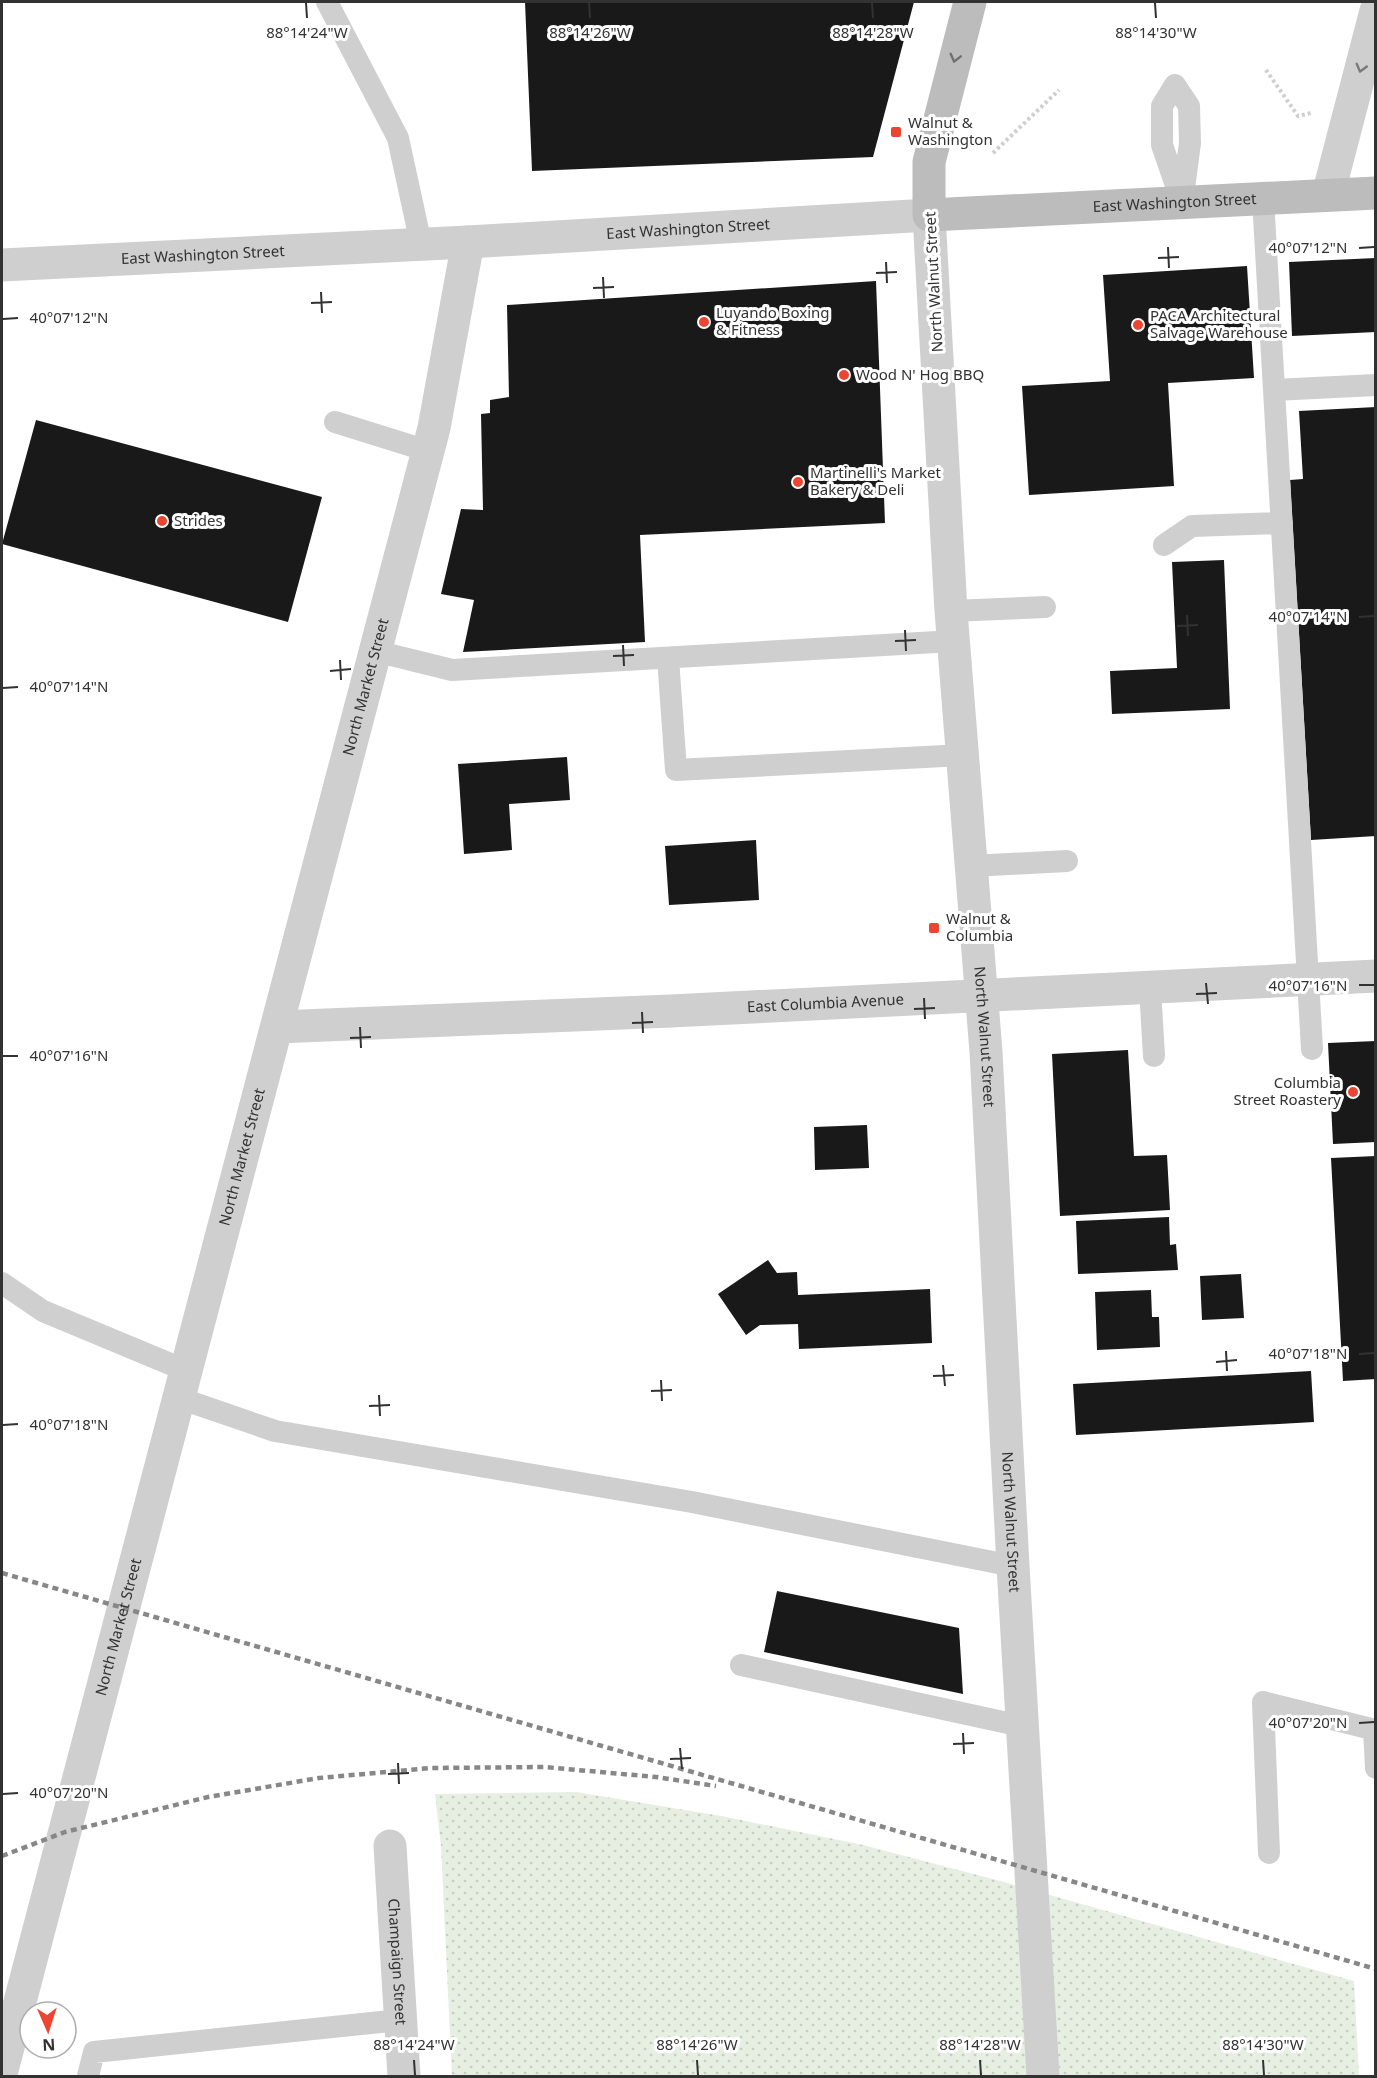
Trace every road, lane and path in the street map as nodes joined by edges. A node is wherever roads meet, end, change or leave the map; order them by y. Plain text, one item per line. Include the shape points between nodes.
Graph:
1 (327, 2) edge
2 (970, 2) edge
3 (1376, 11) edge
4 (1266, 70) dead end
5 (1059, 90) dead end
6 (1312, 113) dead end
7 (993, 153) dead end
8 (1376, 193) edge
9 (1328, 195) junction
10 (1263, 199) junction
11 (929, 215) junction
12 (468, 242) junction
13 (422, 244) junction
14 (2, 265) edge
15 (1376, 385) edge
16 (1274, 390) junction
17 (335, 422) dead end
18 (428, 451) junction
19 (1282, 523) junction
20 (1164, 545) dead end
21 (1045, 607) dead end
22 (952, 626) junction
23 (375, 651) junction
24 (668, 658) junction
25 (963, 754) junction
26 (1067, 861) dead end
27 (972, 866) junction
28 (1376, 976) edge
29 (1308, 979) junction
30 (1150, 988) junction
31 (982, 996) junction
32 (276, 1027) junction
33 (1312, 1049) dead end
34 (1154, 1056) dead end
35 (2, 1283) edge
36 (183, 1384) junction
37 (1013, 1566) junction
38 (741, 1665) dead end
39 (1022, 1726) junction
40 (1375, 1729) edge
41 (1376, 1768) edge
42 (390, 1846) dead end
43 (1269, 1853) dead end
44 (400, 2020) junction
45 (2, 2070) edge
46 (88, 2076) edge
47 (404, 2076) edge
48 (1043, 2076) edge

1 - 13 lane via 398,138
2 -> 11 main road, North Walnut Street via 929,162
3 -> 9 street
4 - 6 path via 1298,116
5 - 7 path
8 - 9 main road, East Washington Street
9 - 10 main road, East Washington Street
10 - 11 main road, East Washington Street
10 - 16 lane
11 - 12 street, East Washington Street
11 - 22 street, North Walnut Street
12 - 13 street, East Washington Street
12 - 18 street, North Market Street
13 - 14 street, East Washington Street
15 - 16 lane
16 - 19 lane
17 - 18 lane
18 - 23 street, North Market Street
19 - 20 lane via 1192,526
19 - 29 lane
21 - 22 lane
22 - 24 lane
22 - 25 street, North Walnut Street
23 - 24 lane via 452,670
23 - 32 street, North Market Street
24 - 25 lane via 676,770
25 - 27 street, North Walnut Street
26 - 27 lane
27 - 31 street, North Walnut Street
28 - 29 street, East Columbia Avenue
29 - 30 street, East Columbia Avenue
29 - 33 lane
30 - 31 street, East Columbia Avenue
30 - 34 lane
31 - 32 street, East Columbia Avenue
31 - 37 street, North Walnut Street
32 - 36 street, North Market Street
35 - 36 lane via 43,1311
36 - 37 lane via 275,1431 692,1502
36 - 45 street, North Market Street
37 - 39 street, North Walnut Street
38 - 39 lane
39 - 48 street, North Walnut Street
40 - 41 lane
40 - 43 lane via 1263,1702
42 - 44 street, Champaign Street
44 - 46 lane via 94,2052
44 - 47 street, Champaign Street

